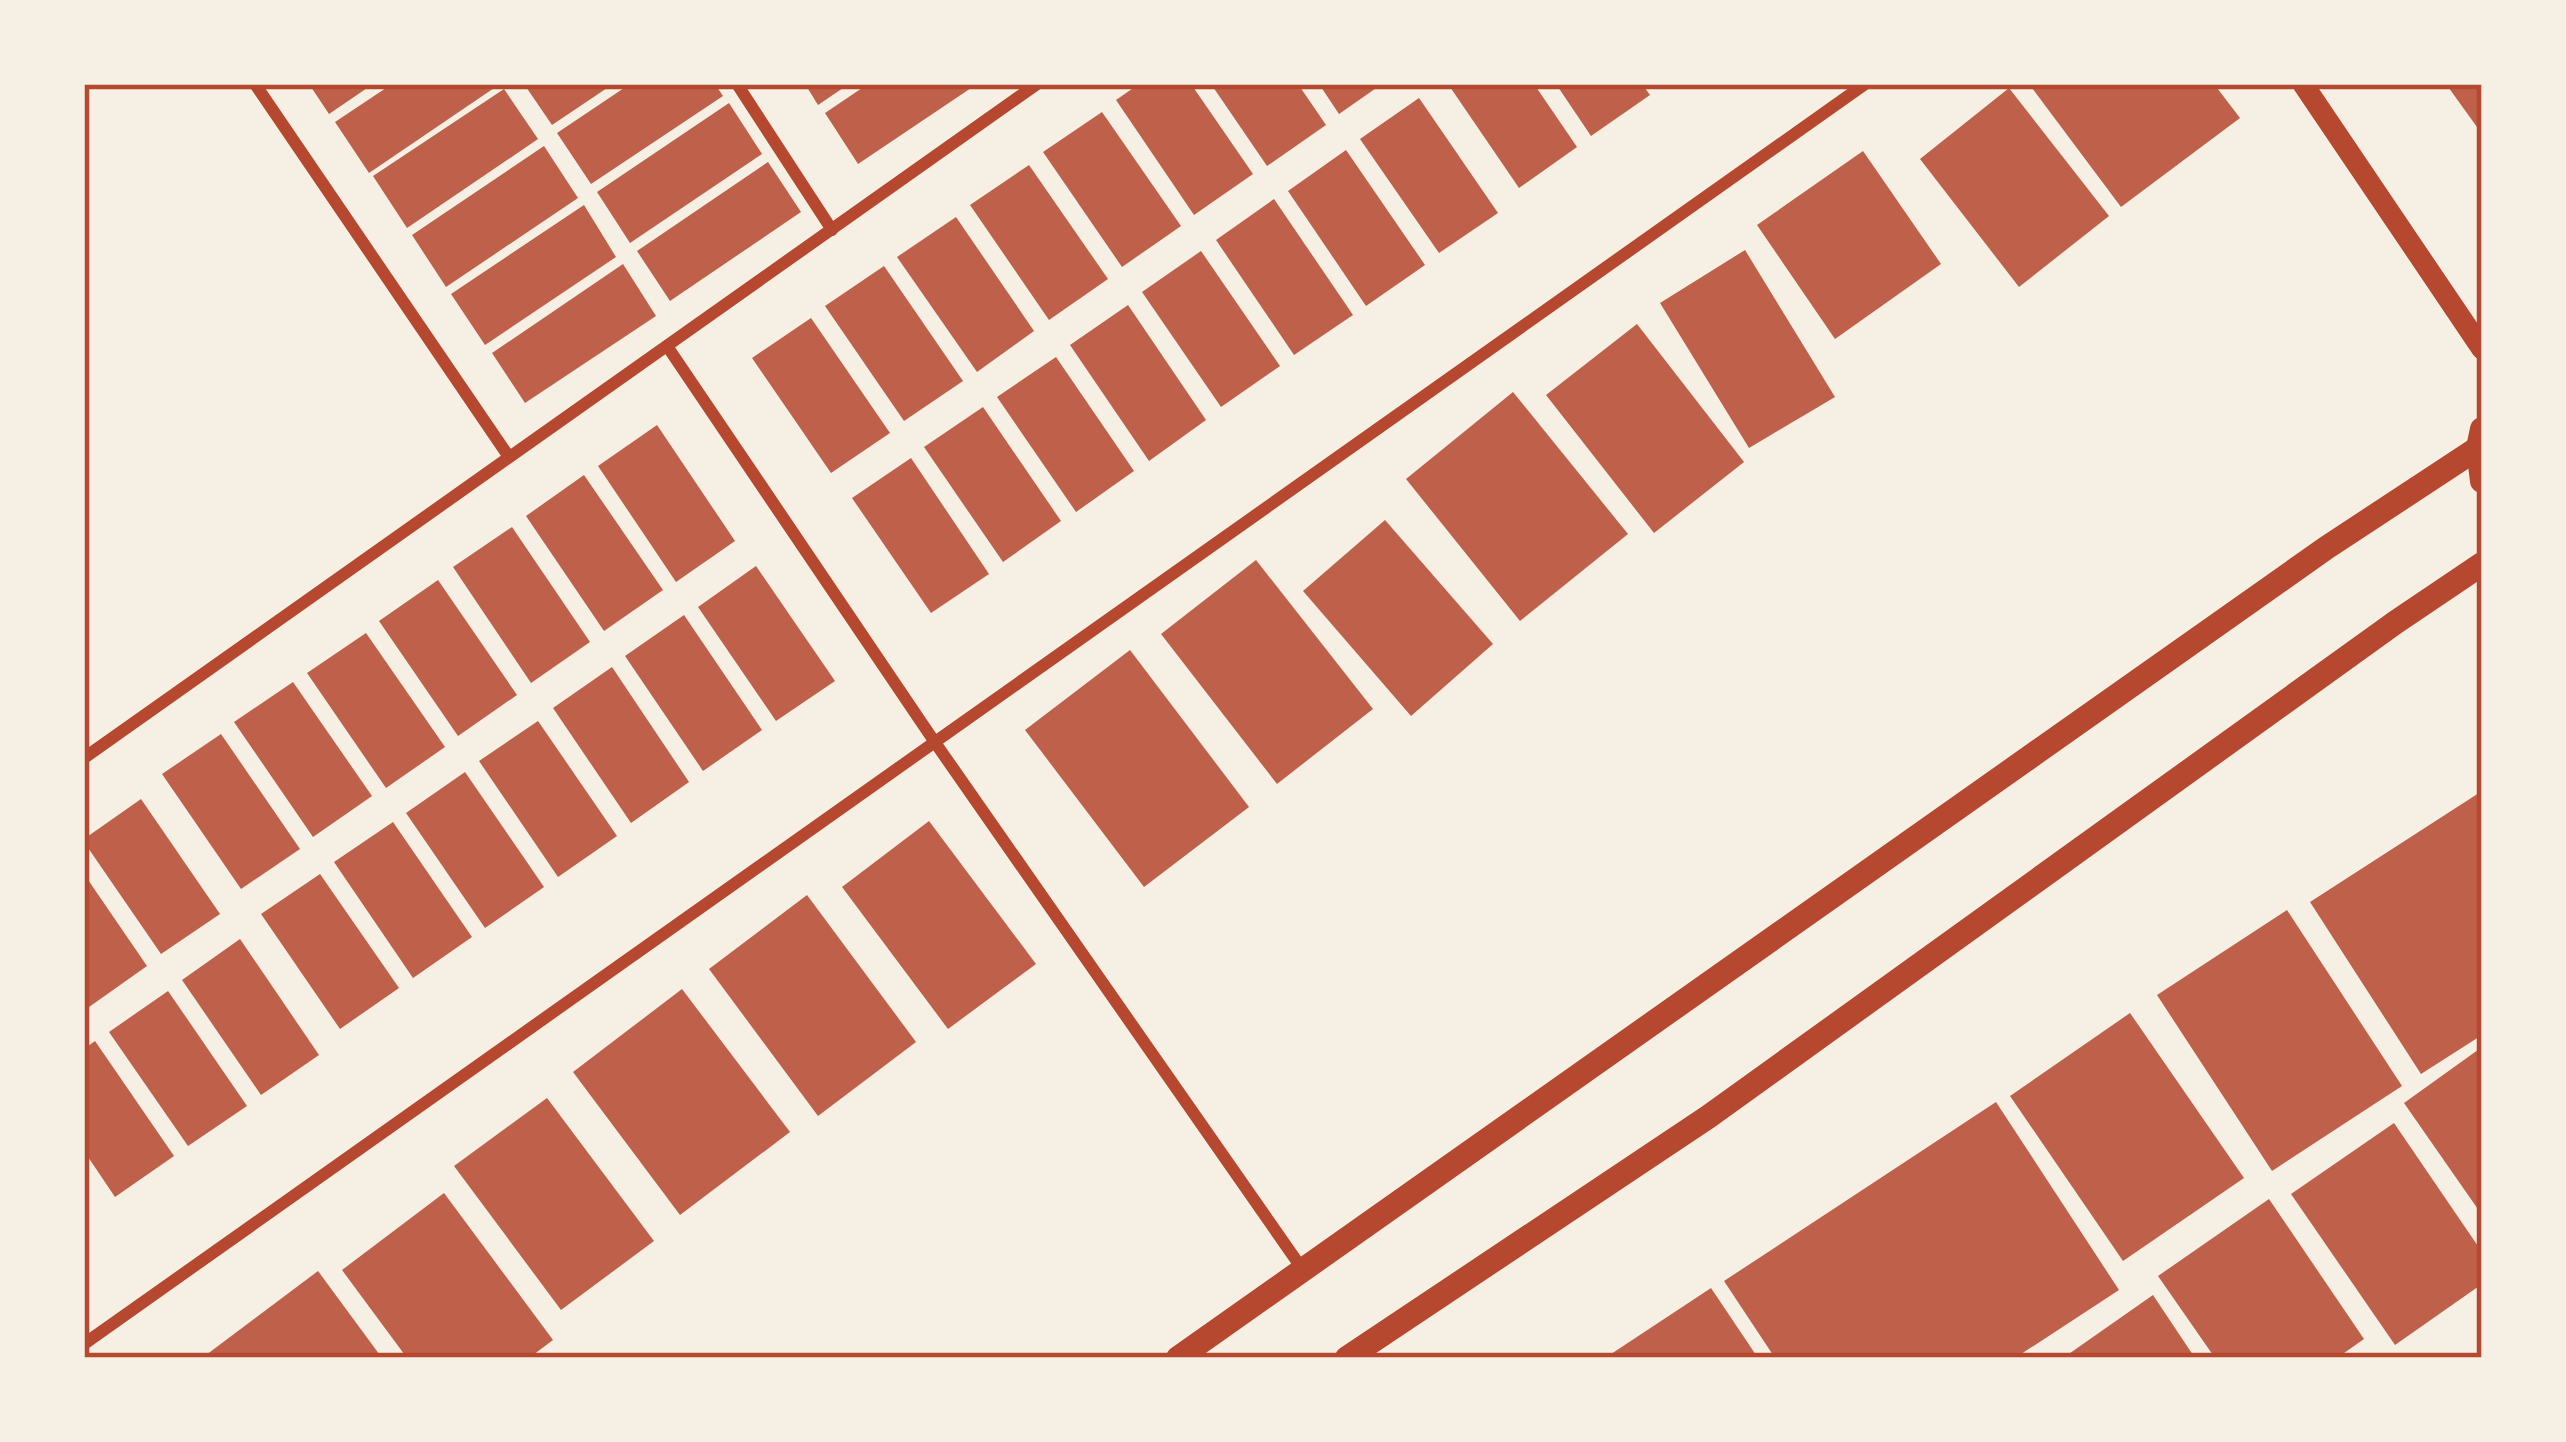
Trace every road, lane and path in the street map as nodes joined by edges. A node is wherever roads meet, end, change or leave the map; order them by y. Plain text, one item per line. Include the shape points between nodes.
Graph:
1 (255, 84) edge
2 (737, 84) edge
3 (1037, 84) edge
4 (1865, 84) edge
5 (2303, 84) edge
6 (832, 230) junction
7 (667, 346) junction
8 (2482, 349) edge
9 (2480, 438) edge
10 (509, 458) junction
11 (2482, 481) edge
12 (2482, 564) edge
13 (934, 741) junction
14 (84, 758) edge
15 (1303, 1270) junction
16 (84, 1344) edge
17 (1211, 1348) edge
18 (1178, 1358) edge
19 (1347, 1358) edge

1 - 10 street
2 - 6 street
3 - 6 street
4 - 13 street
5 - 8 street
6 - 7 street
7 - 10 street
7 - 13 street
9 - 11 main road
9 - 15 main road
10 - 14 street
12 - 19 main road via 1708,1117
13 - 15 street
13 - 16 street
15 - 17 main road
17 - 18 main road

